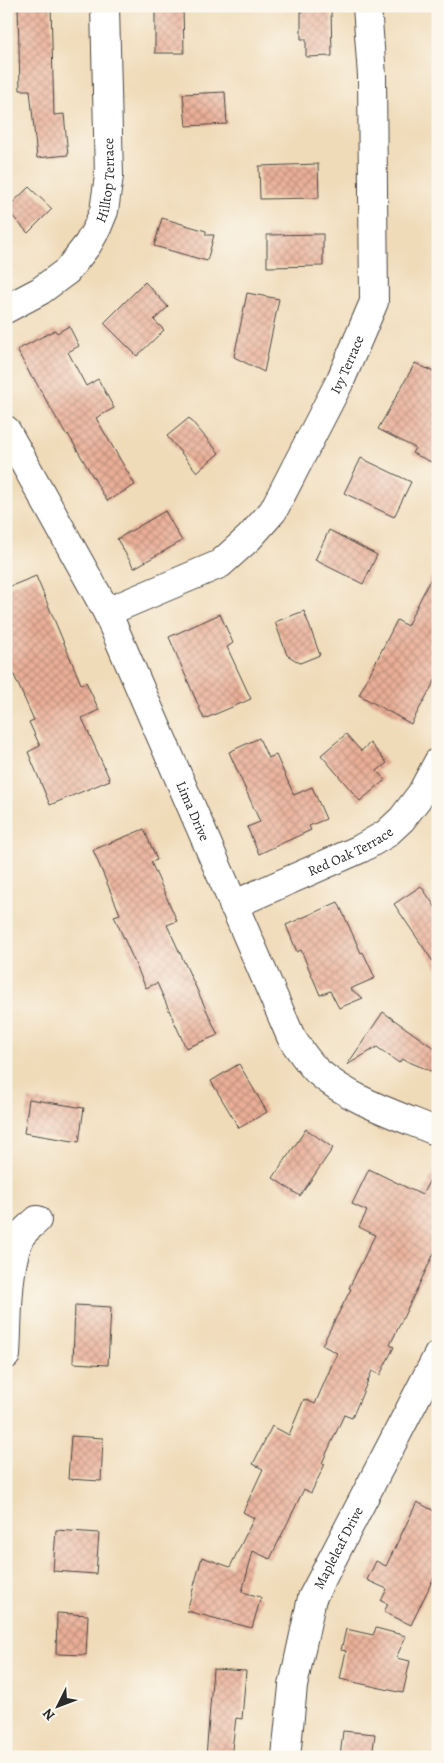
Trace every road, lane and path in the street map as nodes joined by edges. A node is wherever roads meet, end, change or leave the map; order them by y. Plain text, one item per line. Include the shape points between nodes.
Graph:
1 (105, 6) edge
2 (367, 6) edge
3 (6, 310) edge
4 (6, 430) edge
5 (107, 612) junction
6 (438, 762) edge
7 (233, 905) junction
8 (438, 1132) edge
9 (37, 1220) dead end
10 (6, 1355) edge
11 (438, 1355) edge
12 (286, 1757) edge

1 - 3 street, Hilltop Terrace via 109,176 104,211 88,244 67,271
2 - 5 street, Ivy Terrace via 372,76 374,302 341,379 273,511 249,538 220,564
4 - 5 street, Lima Drive
5 - 7 street, Lima Drive
6 - 7 street, Red Oak Terrace via 421,794 386,834 360,849
7 - 8 street, Lima Drive via 292,1038 316,1070 359,1098
9 - 10 street via 23,1234 11,1269
11 - 12 street, Mapleleaf Drive via 312,1598 293,1686

